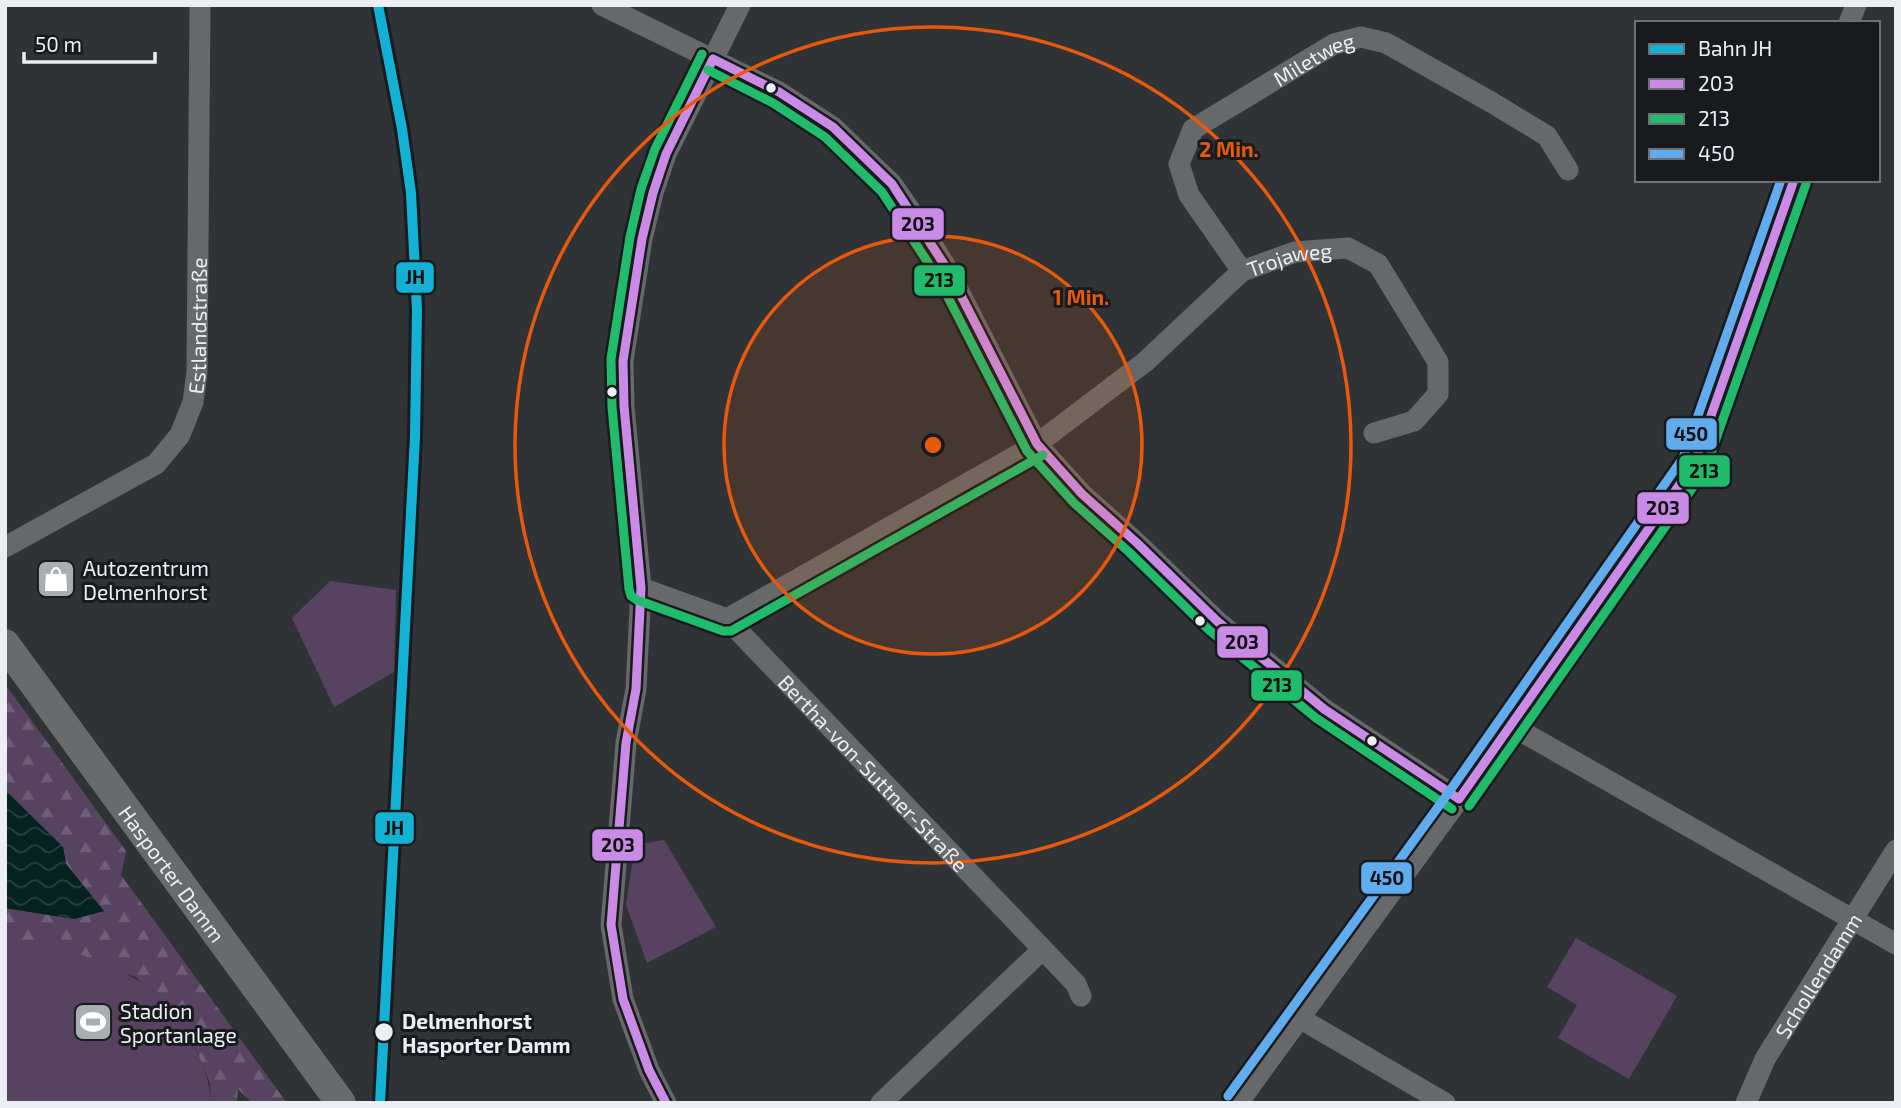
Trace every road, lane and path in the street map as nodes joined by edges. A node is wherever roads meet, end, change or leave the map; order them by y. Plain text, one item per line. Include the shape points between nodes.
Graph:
1 (201, 5) edge
2 (602, 5) edge
3 (740, 5) edge
4 (713, 59) junction
5 (1568, 170) dead end
6 (1793, 182) edge
7 (1242, 271) junction
8 (1374, 433) dead end
9 (1037, 444) junction
10 (5, 547) edge
11 (641, 588) junction
12 (727, 619) junction
13 (5, 644) edge
14 (1510, 725) junction
15 (1459, 799) junction
16 (1896, 850) edge
17 (1853, 919) junction
18 (1896, 944) edge
19 (1042, 950) junction
20 (1081, 996) dead end
21 (1301, 1019) junction
22 (341, 1103) edge
23 (666, 1103) edge
24 (881, 1103) edge
25 (1238, 1103) edge
26 (1445, 1103) edge
27 (1746, 1103) edge

1 - 10 street, Estlandstraße via 193,402 180,435 156,464
2 - 4 street
3 - 4 street
4 - 9 street via 779,92 833,127 892,184 949,272
4 - 11 street via 666,154 653,193 623,361
5 - 7 street, Miletweg via 1547,136 1386,43 1361,37 1334,44 1193,129 1179,164 1189,194
6 - 14 street via 1694,464
7 - 8 street, Trojaweg via 1295,252 1348,248 1378,264 1438,362 1438,394 1414,421
7 - 9 street, Trojaweg via 1145,362
9 - 12 street, Trojaweg
9 - 15 street via 1082,494 1217,621 1324,709
11 - 12 street, Bertha-von-Suttner-Straße
11 - 23 street via 636,689 622,783 611,926 623,999
12 - 19 street, Bertha-von-Suttner-Straße
13 - 22 main road, Hasporter Damm
14 - 15 street
14 - 17 street
15 - 21 street
16 - 17 street, Schollendamm
17 - 18 street
17 - 27 street, Schollendamm via 1765,1059
19 - 20 street, Bertha-von-Suttner-Straße
19 - 24 street
21 - 25 street
21 - 26 street

